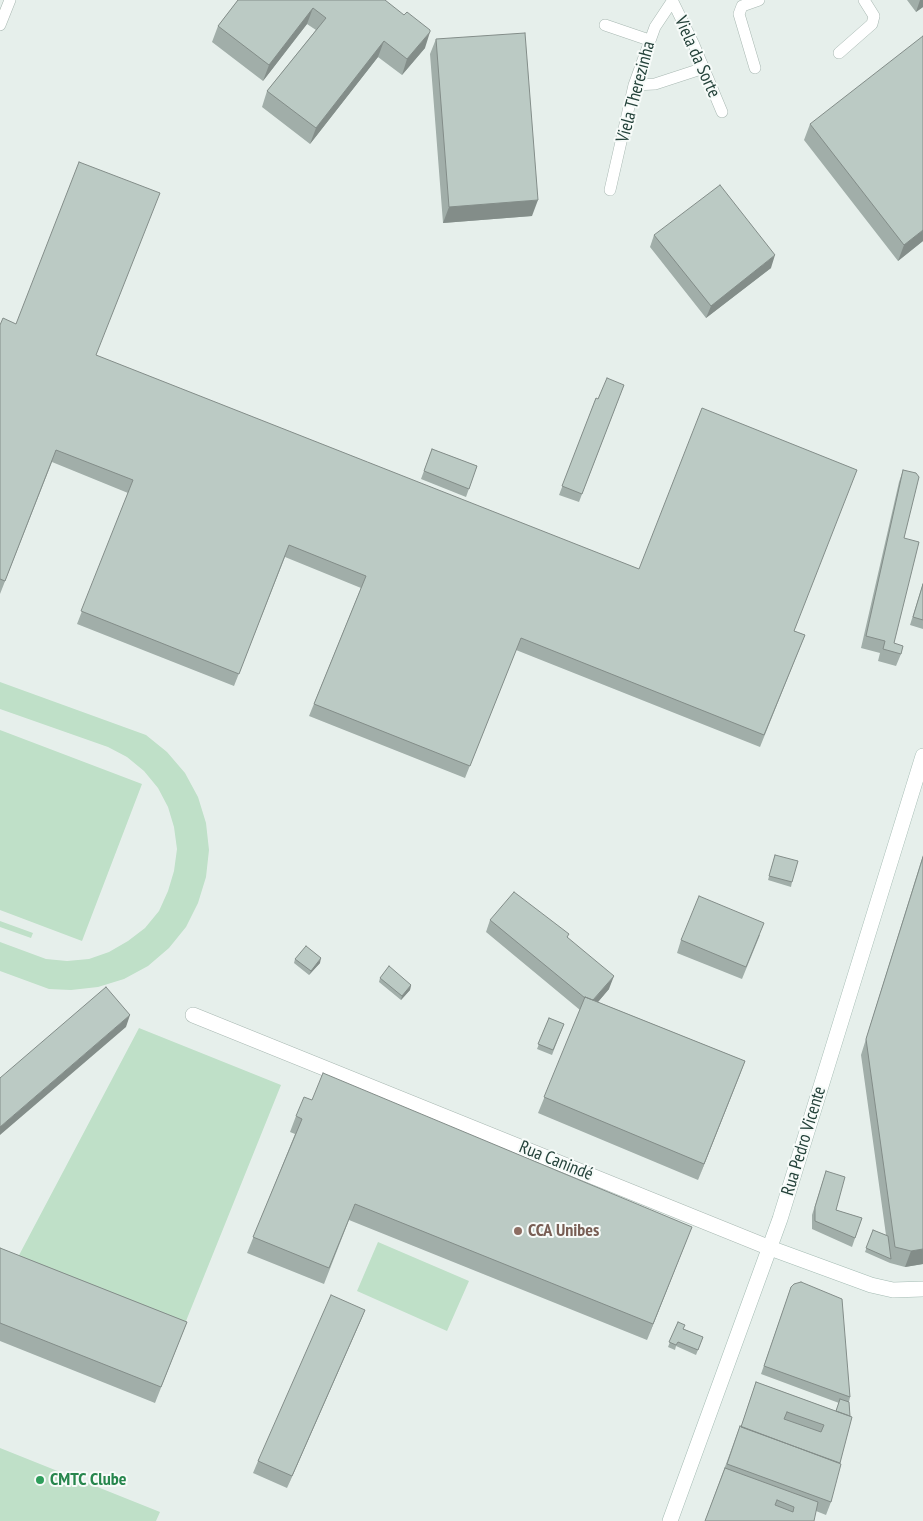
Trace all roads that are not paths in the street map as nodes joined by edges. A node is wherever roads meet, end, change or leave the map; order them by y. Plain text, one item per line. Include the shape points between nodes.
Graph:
1 (10, 0) edge
2 (759, 0) edge
3 (864, 0) edge
4 (673, 1) edge
5 (0, 25) edge
6 (605, 25) dead end
7 (649, 40) junction
8 (839, 53) dead end
9 (704, 68) junction
10 (755, 68) dead end
11 (634, 85) junction
12 (722, 112) dead end
13 (610, 190) dead end
14 (923, 756) edge
15 (918, 790) edge
16 (193, 1015) dead end
17 (770, 1248) junction
18 (923, 1289) edge
19 (670, 1521) edge

1 - 5 lane
2 - 10 lane via 742,6 740,14
3 - 8 lane via 874,16 872,24
4 - 7 lane, Viela Therezinha
4 - 9 lane, Viela da Sorte
6 - 7 lane
7 - 11 lane, Viela Therezinha
9 - 11 lane via 655,84
9 - 12 lane, Viela da Sorte
11 - 13 lane, Viela Therezinha
14 - 15 street, Rua Pedro Vicente
15 - 17 street, Rua Pedro Vicente
16 - 17 street, Rua Canindé
17 - 18 street, Rua Canindé via 871,1285 893,1290
17 - 19 street, Rua Pedro Vicente

